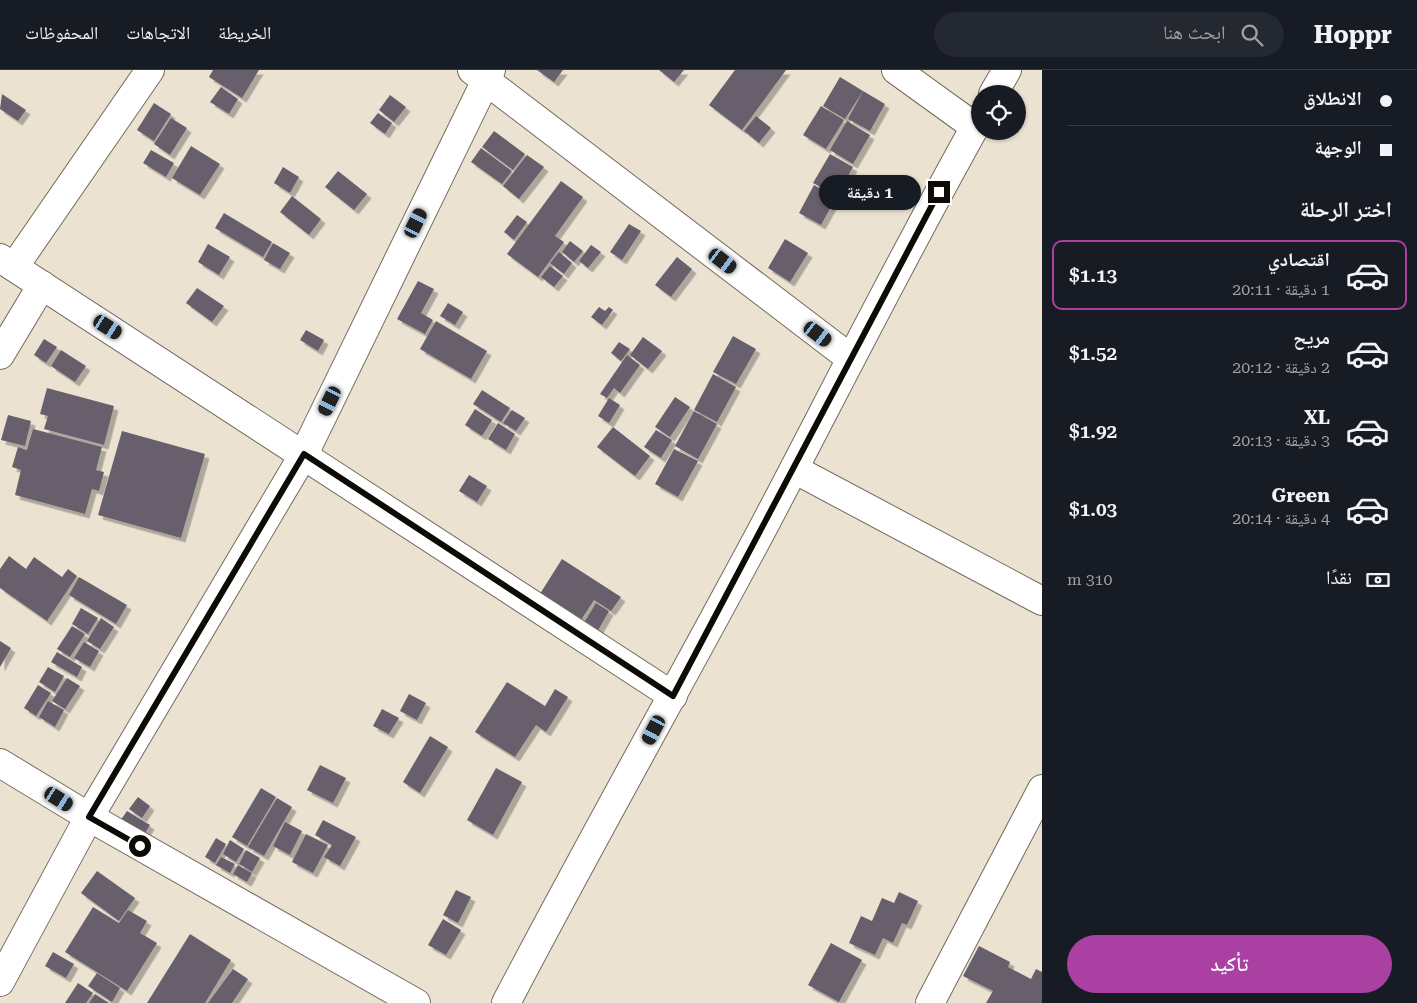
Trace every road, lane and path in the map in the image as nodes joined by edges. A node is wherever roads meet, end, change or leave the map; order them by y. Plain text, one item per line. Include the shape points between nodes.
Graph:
1 (150, 70) edge
2 (896, 70) edge
3 (1007, 70) edge
4 (483, 73) edge
5 (998, 85) edge
6 (971, 118) edge
7 (971, 135) edge
8 (7, 262) edge
9 (42, 285) junction
10 (0, 355) edge
11 (850, 358) junction
12 (304, 454) junction
13 (794, 469) junction
14 (1042, 601) edge
15 (673, 696) junction
16 (0, 763) edge
17 (1042, 790) edge
18 (89, 817) junction
19 (0, 982) edge
20 (512, 1001) edge
21 (416, 1003) edge
22 (930, 1003) edge

1 - 8 street
2 - 6 street
3 - 5 street
4 - 11 street
4 - 12 street
7 - 11 street
8 - 9 street
9 - 10 street
9 - 12 street
11 - 13 street
12 - 15 street
12 - 18 street
13 - 14 street
13 - 15 street
15 - 20 street
16 - 18 street
17 - 22 street
18 - 19 street
18 - 21 street

